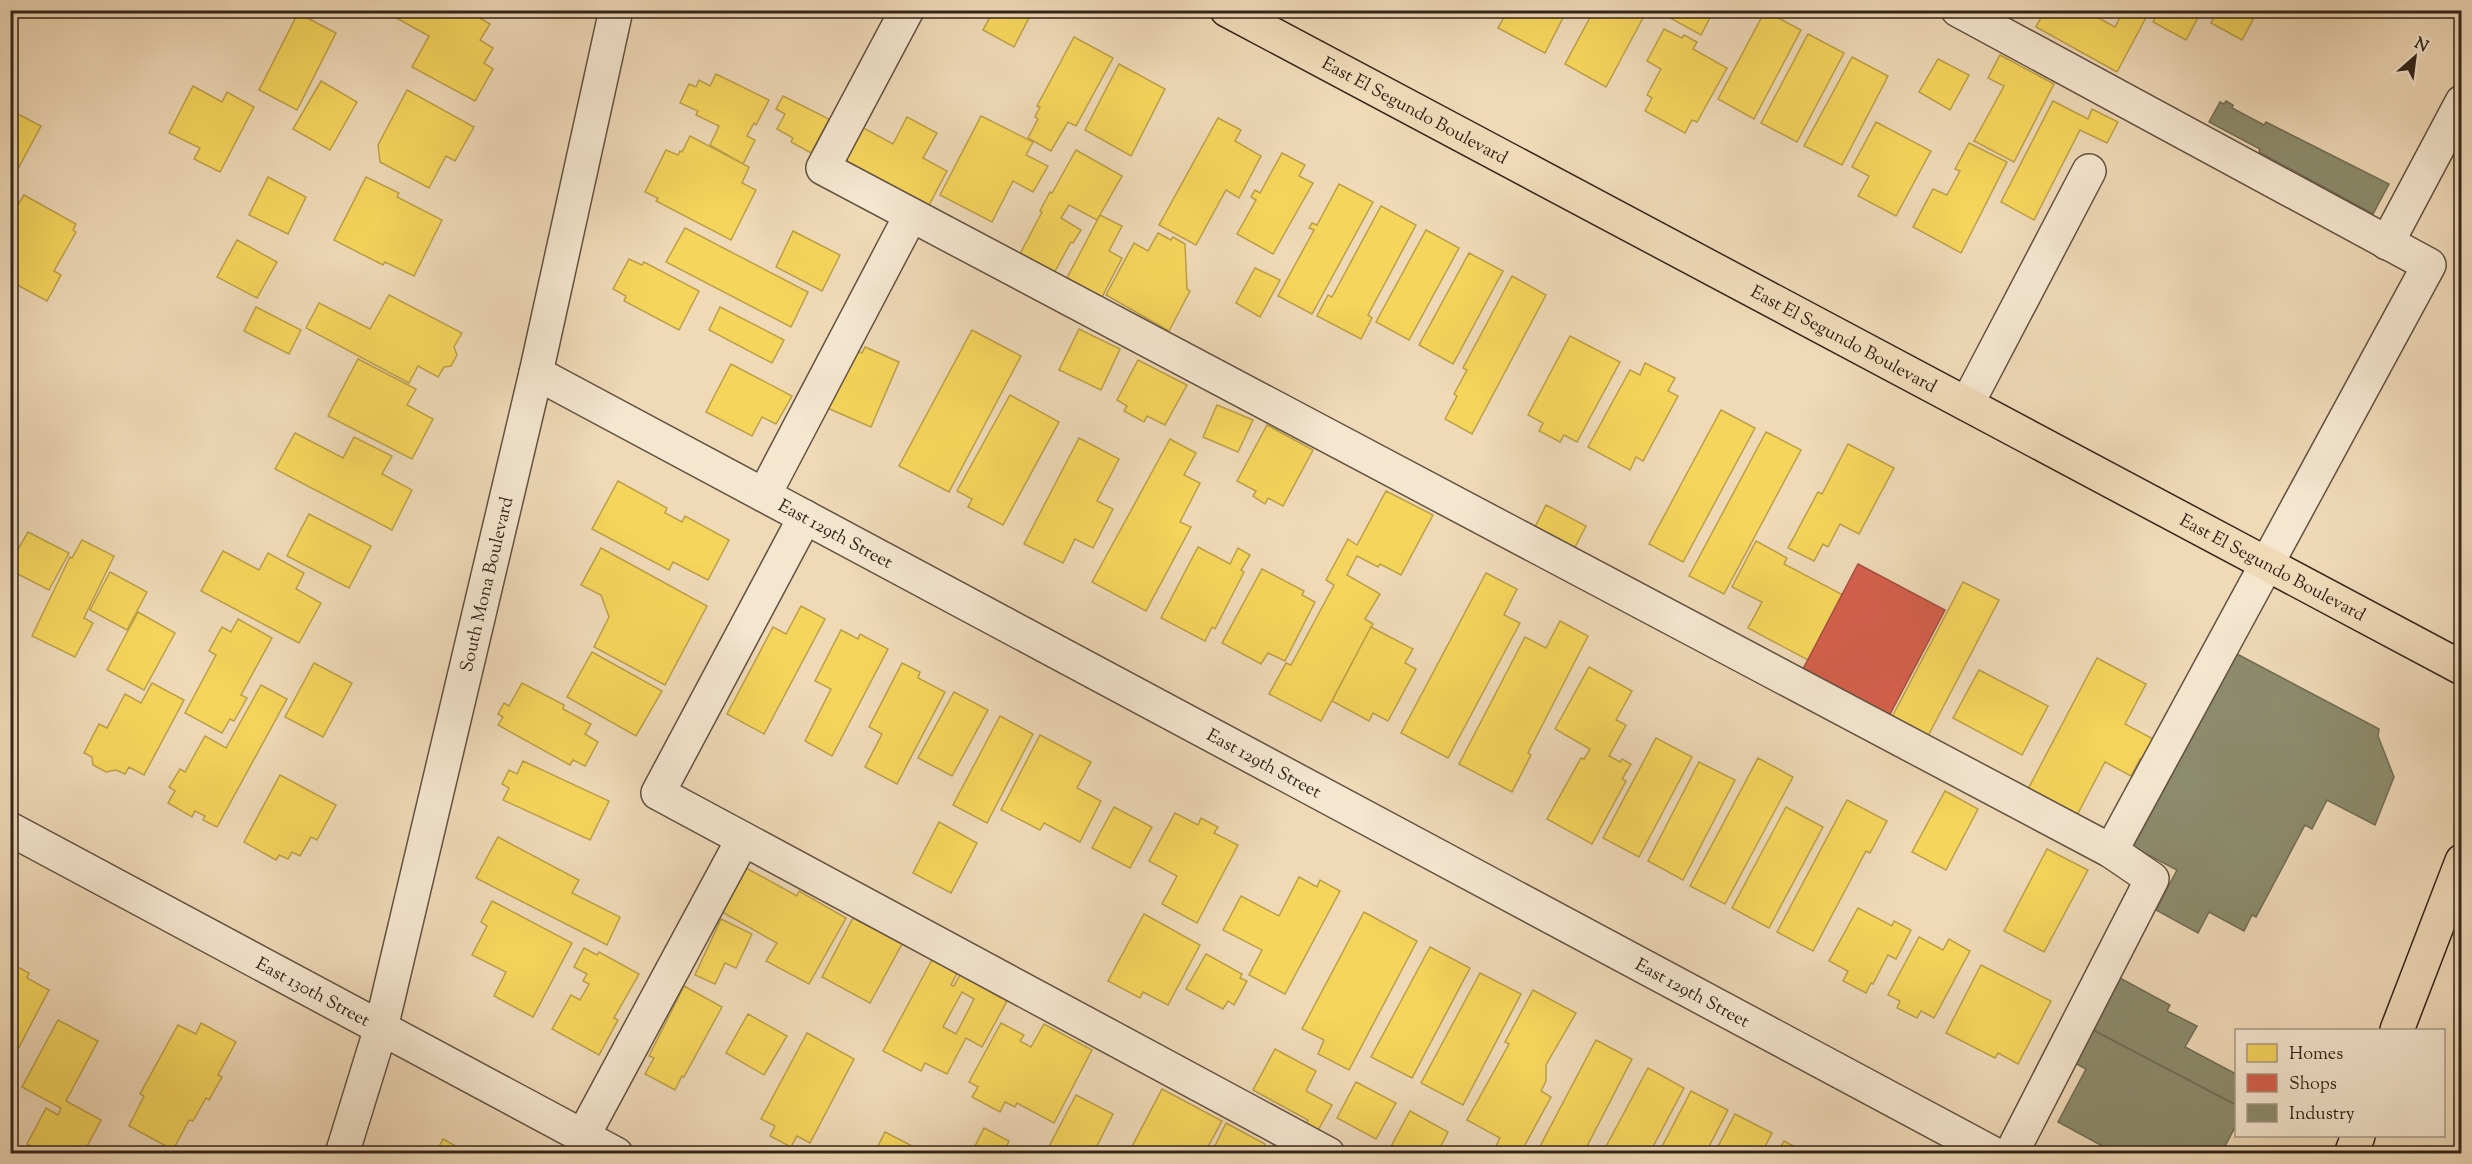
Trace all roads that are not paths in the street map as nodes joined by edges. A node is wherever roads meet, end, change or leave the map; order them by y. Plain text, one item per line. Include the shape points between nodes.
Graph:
1 (616, 10) edge
2 (907, 10) edge
3 (1227, 10) edge
4 (1958, 10) edge
5 (2462, 102) edge
6 (2089, 171) dead end
7 (911, 215) junction
8 (2387, 243) junction
9 (536, 373) junction
10 (1967, 404) junction
11 (764, 495) junction
12 (805, 517) junction
13 (2268, 565) junction
14 (2462, 668) edge
15 (10, 829) edge
16 (743, 839) junction
17 (2110, 851) junction
18 (2462, 861) edge
19 (381, 1028) junction
20 (2397, 1029) edge
21 (583, 1136) junction
22 (2358, 1137) edge
23 (342, 1154) edge
24 (616, 1154) edge
25 (1328, 1154) edge
26 (1994, 1154) edge
27 (2011, 1154) edge
28 (2351, 1154) edge

1 - 9 street, South Mona Boulevard
2 - 7 street via 823,168
3 - 10 main road, East El Segundo Boulevard
4 - 8 street
5 - 8 street
6 - 10 street
7 - 11 street
7 - 17 street
8 - 13 street via 2429,266
9 - 11 street, East 129th Street
9 - 19 street, South Mona Boulevard
10 - 13 main road, East El Segundo Boulevard
11 - 12 street, East 129th Street
12 - 16 street via 658,793
12 - 26 street, East 129th Street
13 - 14 main road, East El Segundo Boulevard
13 - 17 street
15 - 19 street, East 130th Street
16 - 21 street
16 - 25 street
17 - 27 street via 2152,879
18 - 20 main road
19 - 21 street, East 130th Street
19 - 23 street, South Mona Boulevard
21 - 24 street, East 130th Street
22 - 28 main road

